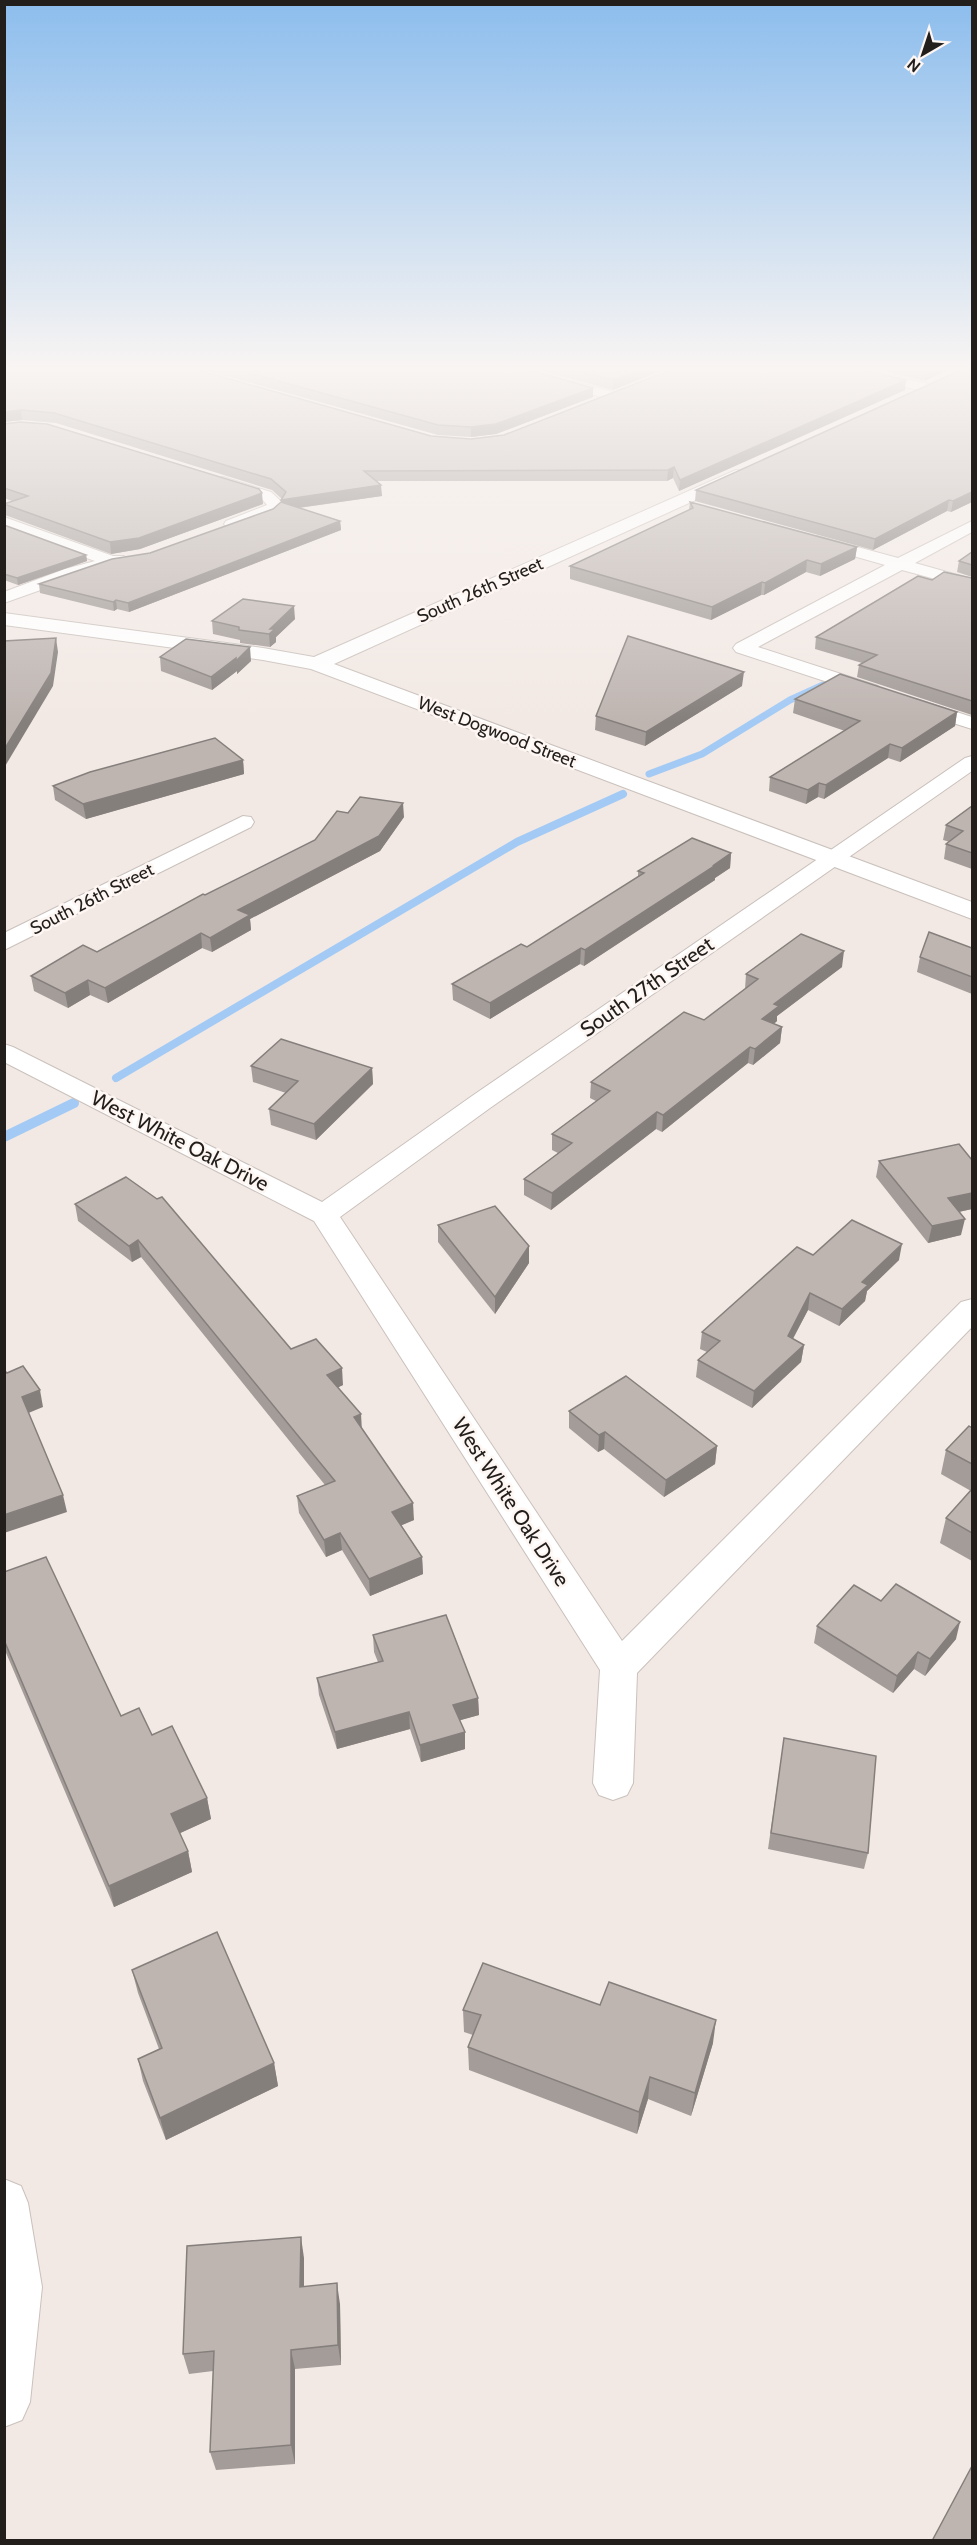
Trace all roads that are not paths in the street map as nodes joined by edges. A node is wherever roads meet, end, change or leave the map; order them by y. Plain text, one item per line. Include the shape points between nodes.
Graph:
1 (234, 485) edge
2 (715, 485) edge
3 (675, 503) junction
4 (698, 509) edge
5 (4, 522) edge
6 (972, 526) edge
7 (222, 528) edge
8 (800, 537) edge
9 (133, 558) edge
10 (111, 561) junction
11 (902, 564) junction
12 (972, 584) edge
13 (4, 598) edge
14 (4, 619) edge
15 (316, 664) junction
16 (972, 723) edge
17 (972, 762) edge
18 (243, 822) dead end
19 (832, 859) junction
20 (972, 911) edge
21 (4, 943) edge
22 (4, 1052) edge
23 (324, 1215) junction
24 (972, 1309) edge
25 (619, 1668) junction
26 (613, 1782) dead end
27 (4, 2203) edge
28 (4, 2402) edge

1 - 7 street via 266,495 277,505
2 - 3 street, South 26th Street
3 - 4 street
3 - 15 street, South 26th Street
5 - 10 street
6 - 11 street
8 - 11 street
9 - 10 street
10 - 13 street
11 - 12 street
11 - 16 street via 742,648
14 - 15 street, West Dogwood Street
15 - 19 street, West Dogwood Street
17 - 19 street, South 27th Street
18 - 21 street, South 26th Street
19 - 20 street, West Dogwood Street
19 - 23 street, South 27th Street
22 - 23 street, West White Oak Drive
23 - 25 street, West White Oak Drive
24 - 25 street
25 - 26 street
27 - 28 street via 17,2287

